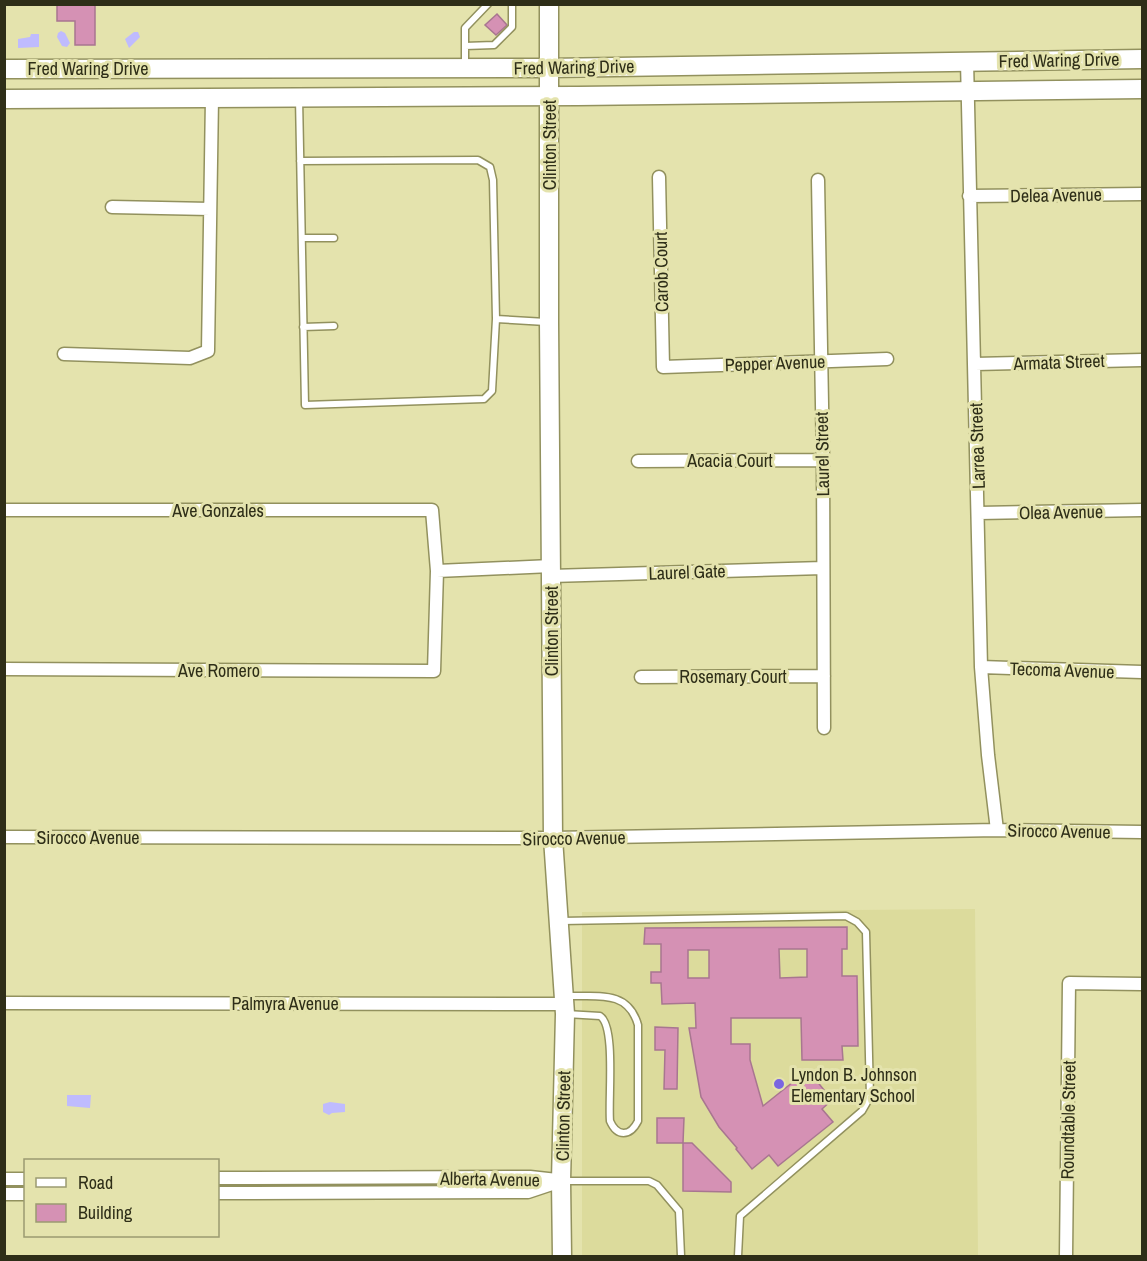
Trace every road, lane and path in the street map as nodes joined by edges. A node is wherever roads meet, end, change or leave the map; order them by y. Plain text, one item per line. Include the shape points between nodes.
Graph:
1 (488, 4) edge
2 (512, 4) edge
3 (549, 4) edge
4 (465, 46) junction
5 (1143, 59) edge
6 (967, 62) junction
7 (465, 68) junction
8 (549, 68) junction
9 (4, 69) edge
10 (24, 69) junction
11 (1143, 88) edge
12 (967, 91) junction
13 (549, 96) junction
14 (212, 98) junction
15 (299, 98) junction
16 (4, 99) edge
17 (24, 99) junction
18 (300, 161) junction
19 (659, 177) dead end
20 (818, 180) dead end
21 (1143, 194) edge
22 (969, 196) junction
23 (112, 207) dead end
24 (210, 208) junction
25 (302, 238) junction
26 (334, 238) dead end
27 (496, 319) junction
28 (549, 322) junction
29 (334, 326) dead end
30 (303, 327) junction
31 (64, 354) dead end
32 (886, 359) dead end
33 (1143, 360) edge
34 (820, 361) junction
35 (975, 364) junction
36 (663, 367) joint
37 (823, 460) junction
38 (638, 461) dead end
39 (4, 510) edge
40 (1143, 510) edge
41 (979, 513) junction
42 (823, 568) junction
43 (436, 571) junction
44 (551, 571) junction
45 (981, 667) junction
46 (4, 669) edge
47 (1143, 672) edge
48 (824, 676) junction
49 (641, 677) dead end
50 (824, 728) dead end
51 (997, 830) junction
52 (1143, 832) edge
53 (4, 837) edge
54 (553, 838) junction
55 (558, 921) junction
56 (1143, 984) edge
57 (4, 1003) edge
58 (565, 1005) junction
59 (219, 1178) edge
60 (4, 1179) edge
61 (24, 1179) edge
62 (561, 1181) junction
63 (219, 1193) edge
64 (4, 1194) edge
65 (24, 1194) edge
66 (562, 1257) edge
67 (681, 1257) edge
68 (738, 1257) edge
69 (1066, 1257) edge

1 - 4 lane via 465,28
2 - 4 lane via 512,27 494,45
3 - 8 main road, Clinton Street
4 - 7 lane
5 - 6 main road, Fred Waring Drive
6 - 8 main road, Fred Waring Drive
6 - 12 street, Larrea Street
7 - 8 main road, Fred Waring Drive
7 - 10 main road, Fred Waring Drive
8 - 13 main road, Clinton Street
9 - 10 main road, Fred Waring Drive
10 - 17 main road
11 - 12 main road, Fred Waring Drive
12 - 13 main road, Fred Waring Drive
12 - 22 street, Larrea Street
13 - 15 main road, Fred Waring Drive
13 - 28 main road, Clinton Street
14 - 15 main road, Fred Waring Drive
14 - 17 main road, Fred Waring Drive
14 - 24 street
15 - 18 lane
16 - 17 main road, Fred Waring Drive
18 - 25 lane
18 - 27 lane via 478,159 490,167
19 - 36 street, Carob Court
20 - 34 street, Laurel Street
21 - 22 street, Delea Avenue
22 - 35 street, Larrea Street
23 - 24 street
24 - 31 street via 208,351 190,358
25 - 26 lane
25 - 30 lane
27 - 28 lane
27 - 30 lane via 492,391 484,399 305,405
28 - 44 main road, Clinton Street
29 - 30 lane
32 - 34 street, Pepper Avenue
33 - 35 street, Armata Street
34 - 36 street, Pepper Avenue
34 - 37 street, Laurel Street
35 - 41 street, Larrea Street
37 - 38 street, Acacia Court
37 - 42 street, Laurel Street
39 - 43 street, Ave Gonzales via 432,510
40 - 41 street, Olea Avenue
41 - 45 street, Larrea Street
42 - 44 street, Laurel Gate
42 - 48 street, Laurel Street
43 - 44 street, Laurel Gate
43 - 46 street, Ave Romero via 434,671
44 - 54 main road, Clinton Street
45 - 47 street, Tecoma Avenue
45 - 51 street, Larrea Street
48 - 49 street, Rosemary Court
48 - 50 street, Laurel Street
51 - 52 street, Sirocco Avenue
51 - 54 street, Sirocco Avenue
53 - 54 street, Sirocco Avenue
54 - 55 main road, Clinton Street
55 - 58 main road, Clinton Street
55 - 68 lane via 846,916 866,932 870,1097 862,1111 740,1216
56 - 69 street, Roundtable Street via 1069,983
57 - 58 street, Palmyra Avenue
58 - 58 lane via 600,1016 608,1024 610,1121 615,1130 629,1132 638,1121 638,1025 633,1011 610,997
58 - 62 main road, Clinton Street
59 - 62 street, Alberta Avenue via 530,1177
60 - 61 street
62 - 63 street, Alberta Avenue via 528,1192
62 - 66 main road, Clinton Street
62 - 67 lane via 641,1181 657,1185 679,1211
64 - 65 street

